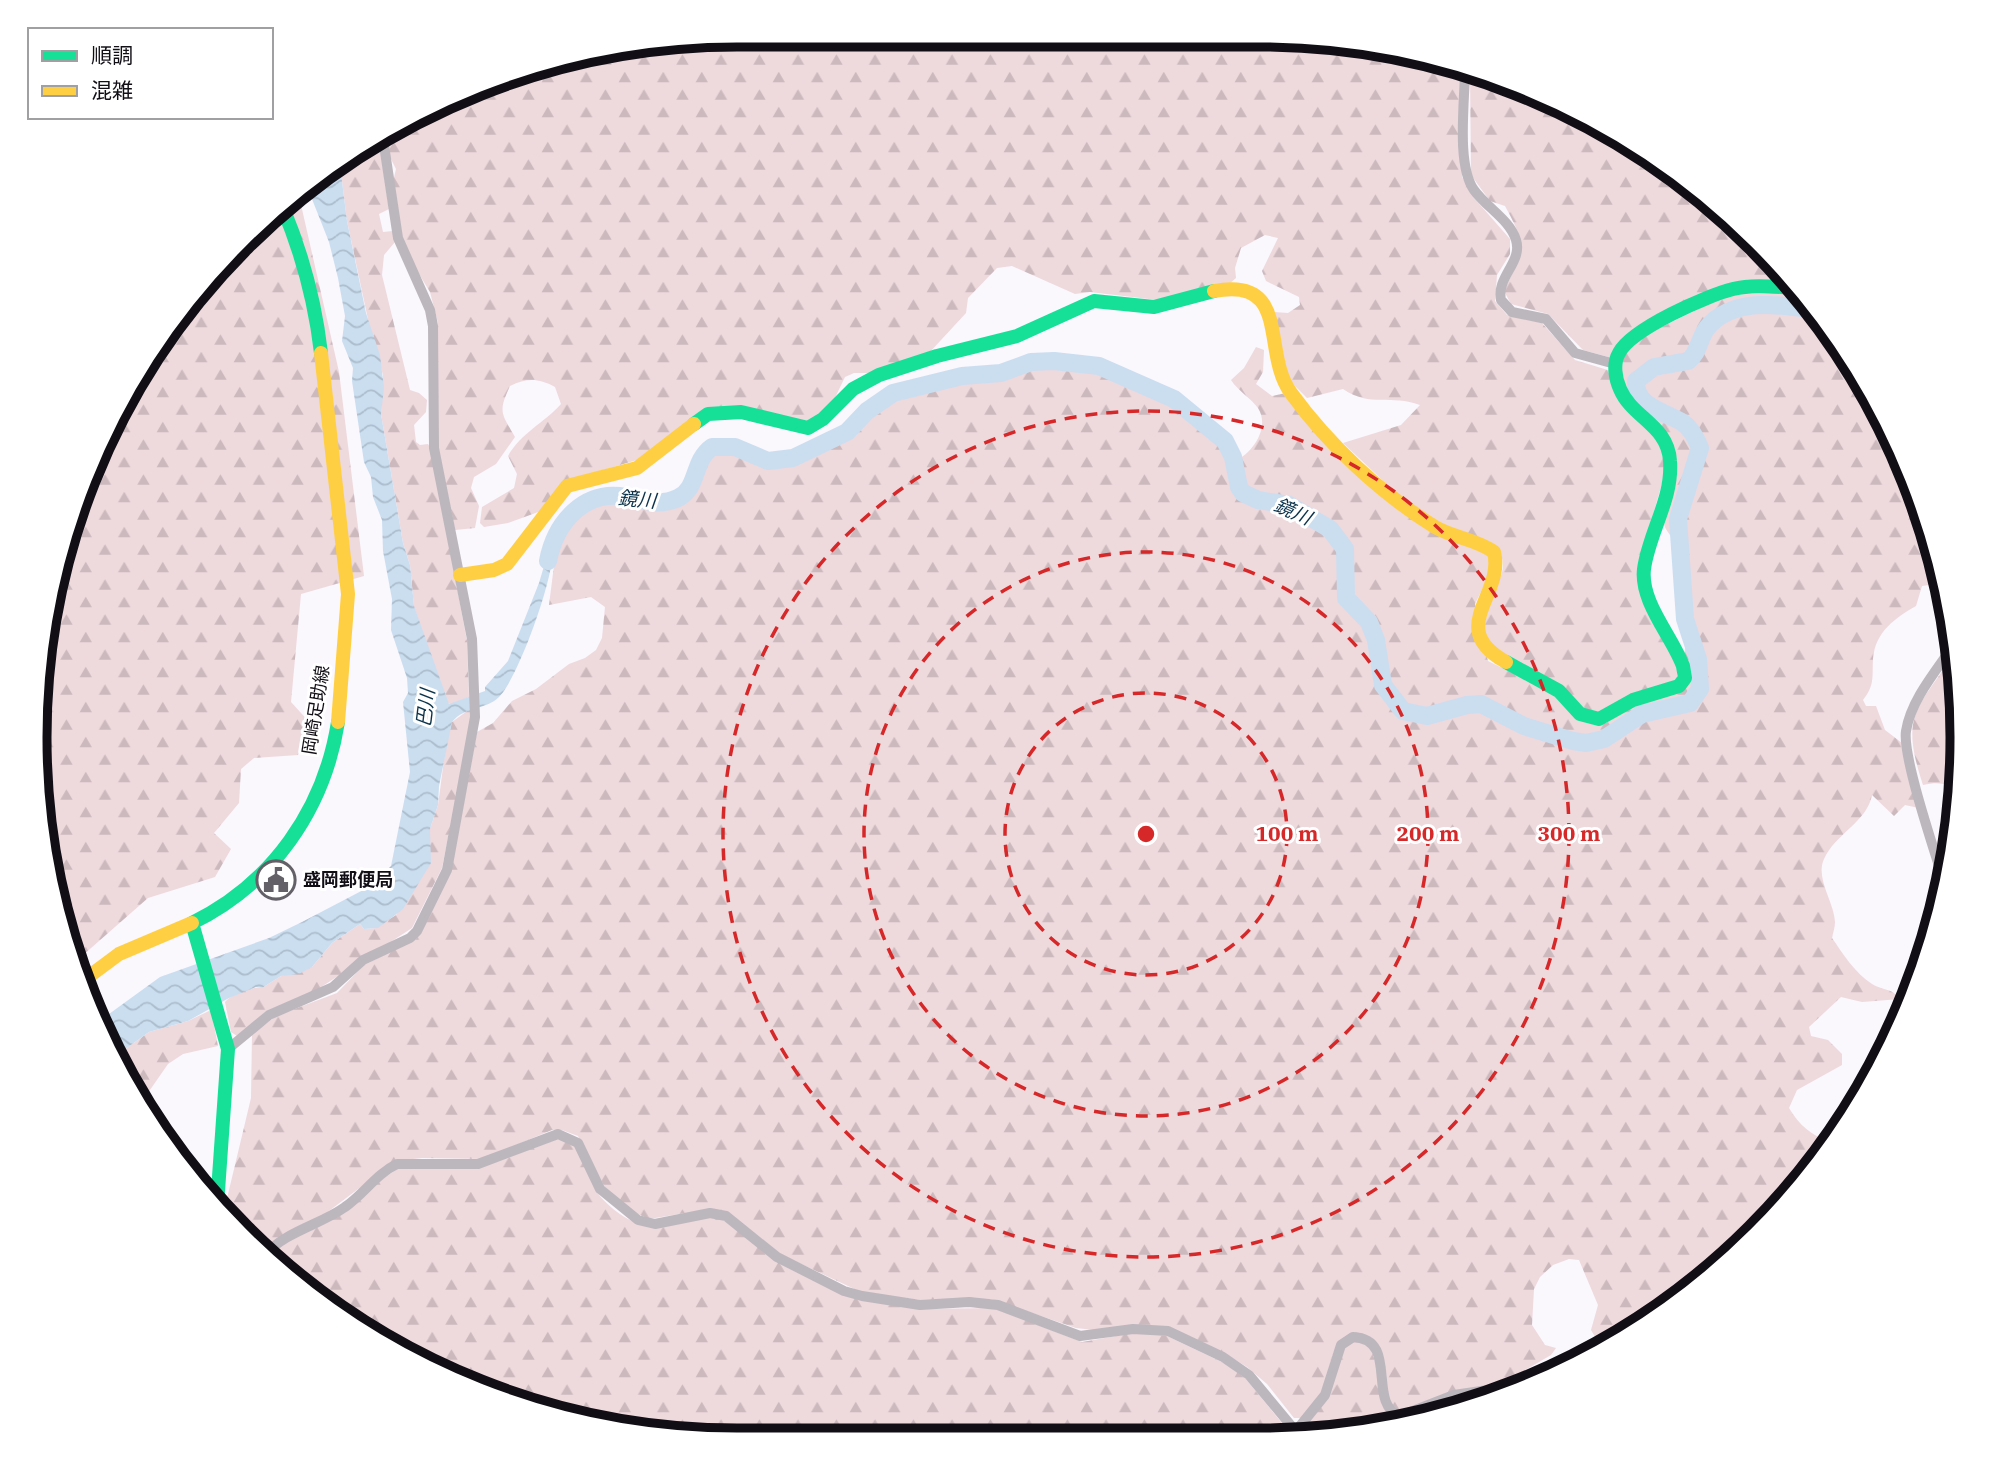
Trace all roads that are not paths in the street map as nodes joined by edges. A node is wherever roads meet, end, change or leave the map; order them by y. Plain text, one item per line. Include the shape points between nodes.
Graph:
1 (1465, 79) edge
2 (384, 145) edge
3 (286, 216) edge
4 (1783, 288) edge
5 (1615, 364) junction
6 (460, 575) junction
7 (1945, 658) edge
8 (1938, 861) edge
9 (195, 929) junction
10 (89, 974) edge
11 (228, 1049) junction
12 (218, 1192) edge
13 (273, 1248) edge
14 (1481, 1391) edge
15 (1421, 1408) edge
16 (1396, 1414) edge
17 (1302, 1426) edge
18 (1292, 1427) edge

1 - 5 street via 1468,178 1510,229 1517,247 1501,284 1501,300 1512,312 1546,319 1576,353
2 - 6 street via 398,238 430,310 434,447
3 - 9 street, 岡崎足助線 via 315,300 348,594 335,740 317,795 281,851 245,892
4 - 5 street via 1746,287 1718,293 1631,338
5 - 6 street via 1623,396 1660,432 1669,448 1671,466 1644,570 1651,607 1683,663 1685,678 1679,686 1633,700 1599,719 1580,714 1559,691 1485,646 1477,611 1498,568 1494,552 1445,533 1407,509 1335,442 1282,379 1269,309 1258,297 1238,288 1159,307 1097,300 1019,335 933,356 861,384 841,398 827,417 808,428 741,412 708,414 637,468 567,486 507,564
6 - 11 street via 471,639 475,717 447,870 417,931 363,960 333,987 269,1015
7 - 8 street via 1915,704 1906,730
9 - 10 street, 岡崎足助線 via 136,943
9 - 11 street
11 - 12 street
13 - 18 street via 346,1206 397,1164 478,1164 558,1134 578,1143 600,1189 638,1220 655,1224 710,1213 726,1216 777,1257 862,1296 920,1305 998,1304 1080,1336 1133,1329 1168,1331 1249,1375
14 - 15 street
16 - 17 street via 1386,1401 1377,1351 1364,1338 1353,1337 1341,1345 1325,1395

